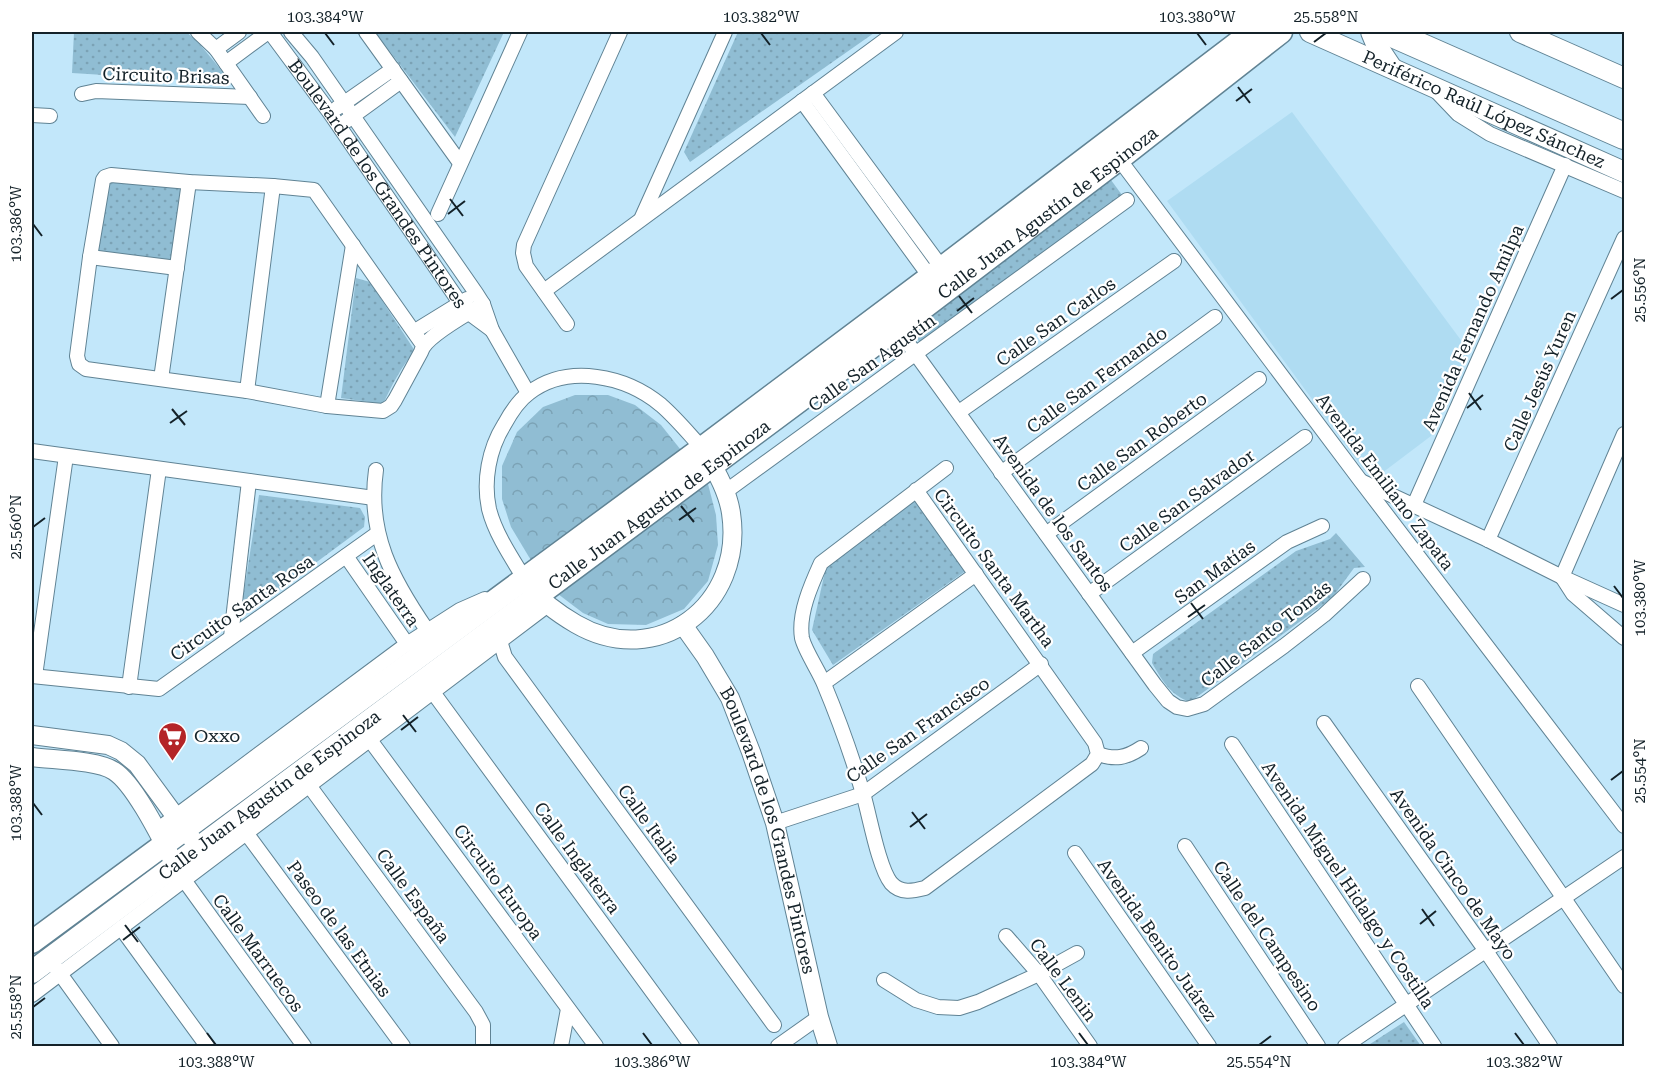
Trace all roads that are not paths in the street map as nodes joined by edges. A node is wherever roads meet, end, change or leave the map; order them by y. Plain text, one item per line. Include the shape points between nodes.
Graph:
1 (198, 32) edge
2 (239, 32) edge
3 (269, 32) edge
4 (291, 32) edge
5 (366, 32) edge
6 (520, 32) edge
7 (620, 32) edge
8 (725, 32) edge
9 (1252, 32) edge
10 (1281, 32) edge
11 (1310, 32) edge
12 (1371, 32) edge
13 (1388, 32) edge
14 (1430, 32) edge
15 (1520, 32) edge
16 (892, 33) edge
17 (1228, 41) edge
18 (216, 49) junction
19 (226, 63) junction
20 (393, 69) junction
21 (1393, 69) junction
22 (1624, 78) edge
23 (401, 81) junction
24 (1429, 85) junction
25 (82, 94) dead end
26 (250, 97) junction
27 (807, 97) junction
28 (344, 103) junction
29 (330, 113) junction
30 (32, 115) edge
31 (50, 116) dead end
32 (263, 116) dead end
33 (353, 116) junction
34 (1624, 117) edge
35 (339, 126) junction
36 (1128, 126) junction
37 (1624, 136) edge
38 (1119, 159) junction
39 (1082, 162) junction
40 (460, 163) junction
41 (1565, 165) junction
42 (1624, 172) edge
43 (189, 182) junction
44 (273, 186) junction
45 (1624, 191) edge
46 (1127, 200) dead end
47 (438, 214) dead end
48 (641, 219) junction
49 (1624, 238) edge
50 (353, 245) junction
51 (90, 257) junction
52 (1174, 261) dead end
53 (177, 268) junction
54 (936, 273) junction
55 (544, 291) junction
56 (480, 298) junction
57 (465, 308) junction
58 (1215, 317) dead end
59 (567, 324) dead end
60 (897, 328) junction
61 (492, 330) junction
62 (415, 331) junction
63 (423, 345) junction
64 (916, 353) junction
65 (161, 378) junction
66 (1259, 379) dead end
67 (247, 391) junction
68 (528, 393) junction
69 (327, 406) junction
70 (959, 412) junction
71 (1624, 434) edge
72 (1305, 437) dead end
73 (32, 451) edge
74 (66, 456) junction
75 (707, 456) junction
76 (946, 468) dead end
77 (159, 469) junction
78 (376, 470) dead end
79 (1001, 473) junction
80 (1360, 480) junction
81 (249, 481) junction
82 (916, 490) junction
83 (725, 492) junction
84 (374, 498) junction
85 (1414, 506) junction
86 (1322, 526) dead end
87 (378, 533) junction
88 (1046, 534) junction
89 (1488, 540) junction
90 (346, 556) junction
91 (976, 574) junction
92 (1562, 577) junction
93 (1363, 579) dead end
94 (531, 591) junction
95 (1089, 594) junction
96 (1624, 605) edge
97 (683, 625) junction
98 (428, 630) junction
99 (231, 637) junction
100 (1624, 638) edge
101 (500, 641) junction
102 (407, 644) junction
103 (1132, 653) junction
104 (1041, 664) junction
105 (33, 676) edge
106 (824, 683) junction
107 (1418, 686) dead end
108 (129, 687) junction
109 (432, 691) junction
110 (1187, 709) joint
111 (1324, 723) dead end
112 (32, 735) edge
113 (370, 740) junction
114 (1232, 744) dead end
115 (1141, 748) dead end
116 (1098, 754) junction
117 (32, 757) edge
118 (304, 779) junction
119 (863, 794) junction
120 (180, 822) junction
121 (775, 823) junction
122 (1624, 826) edge
123 (247, 834) junction
124 (160, 837) junction
125 (1185, 846) dead end
126 (1075, 853) dead end
127 (204, 854) junction
128 (1624, 857) edge
129 (179, 873) junction
130 (1564, 898) junction
131 (121, 928) junction
132 (1006, 936) dead end
133 (32, 942) edge
134 (1486, 951) junction
135 (1077, 953) dead end
136 (47, 968) edge
137 (1039, 974) junction
138 (884, 980) dead end
139 (1624, 986) edge
140 (32, 995) edge
141 (1407, 1005) junction
142 (568, 1009) junction
143 (819, 1017) junction
144 (774, 1025) dead end
145 (112, 1047) edge
146 (207, 1047) edge
147 (304, 1047) edge
148 (403, 1047) edge
149 (483, 1047) edge
150 (561, 1047) edge
151 (596, 1047) edge
152 (693, 1047) edge
153 (778, 1047) edge
154 (828, 1047) edge
155 (1089, 1047) edge
156 (1209, 1047) edge
157 (1318, 1047) edge
158 (1345, 1047) edge
159 (1434, 1047) edge
160 (1550, 1047) edge

1 - 18 street
2 - 18 street, Circuito Brisas
3 - 19 street, Circuito Brisas
3 - 29 street, Boulevard de los Grandes Pintores
4 - 28 street, Boulevard de los Grandes Pintores
5 - 20 street
6 - 40 street
7 - 55 street via 524,245 526,266
8 - 48 street
9 - 17 main road, Calle Juan Agustín de Espinoza
10 - 38 main road, Calle Juan Agustín de Espinoza
11 - 21 main road, Periférico Raúl López Sánchez
12 - 21 main road
13 - 37 highway, Periférico Raúl López Sánchez
14 - 34 highway
15 - 22 main road
16 - 27 street
17 - 36 main road, Calle Juan Agustín de Espinoza
18 - 19 street
19 - 26 street
20 - 23 street
20 - 28 street
21 - 24 main road, Periférico Raúl López Sánchez
23 - 33 street
23 - 40 street
24 - 41 street via 1458,114 1490,134
24 - 42 main road, Periférico Raúl López Sánchez
25 - 26 street, Circuito Brisas via 96,91
26 - 32 street
27 - 48 street
27 - 54 street
28 - 29 street
28 - 33 street, Boulevard de los Grandes Pintores
29 - 35 street, Boulevard de los Grandes Pintores
30 - 31 street
33 - 35 street
33 - 56 street, Boulevard de los Grandes Pintores
35 - 57 street, Boulevard de los Grandes Pintores
36 - 38 main road
36 - 39 main road, Calle Juan Agustín de Espinoza
38 - 39 main road
38 - 60 main road, Calle Juan Agustín de Espinoza
38 - 80 street, Avenida Emiliano Zapata
39 - 54 main road, Calle Juan Agustín de Espinoza
40 - 47 street
41 - 45 street
41 - 85 street, Avenida Fernando Amilpa
43 - 44 street
43 - 51 street via 105,177
43 - 53 street
44 - 50 street via 314,190
44 - 67 street
46 - 64 street, Calle San Agustín
48 - 55 street
49 - 89 street, Calle Jesús Yuren
50 - 62 street
50 - 69 street
51 - 53 street
51 - 65 street via 79,364 86,369
52 - 70 street, Calle San Carlos
53 - 65 street
54 - 75 main road, Calle Juan Agustín de Espinoza
55 - 59 street
56 - 57 street
56 - 61 street, Boulevard de los Grandes Pintores
57 - 61 street, Boulevard de los Grandes Pintores
57 - 62 street
57 - 63 street
58 - 79 street, Calle San Fernando
60 - 64 street, Avenida de los Santos
60 - 75 main road, Calle Juan Agustín de Espinoza
61 - 68 street, Boulevard de los Grandes Pintores
62 - 63 street
63 - 69 street via 387,410
64 - 70 street, Avenida de los Santos
64 - 83 street, Calle San Agustín
65 - 67 street
66 - 88 street, Calle San Roberto
67 - 69 street
68 - 75 street via 567,377 616,381 660,404
68 - 94 street via 498,434 487,483 489,509 496,527
70 - 79 street, Avenida de los Santos
71 - 92 street
72 - 95 street, Calle San Salvador
73 - 74 street
74 - 77 street
74 - 105 street
75 - 83 street
75 - 94 main road, Calle Juan Agustín de Espinoza
76 - 82 street
77 - 81 street
77 - 108 street
78 - 84 street, Inglaterra
79 - 88 street, Avenida de los Santos
80 - 85 street
80 - 122 street, Avenida Emiliano Zapata
81 - 84 street
81 - 99 street
82 - 91 street, Circuito Santa Martha
82 - 106 street, Circuito Santa Martha via 821,563 802,621 802,640
83 - 97 street via 731,513 729,562 712,599
84 - 87 street, Inglaterra
85 - 89 street
86 - 103 street, San Matías via 1287,542
87 - 90 street, Circuito Santa Rosa
87 - 98 street, Inglaterra via 400,588
88 - 95 street, Avenida de los Santos
89 - 92 street
90 - 99 street, Circuito Santa Rosa
90 - 102 street, Inglaterra
91 - 104 street, Circuito Santa Martha
91 - 106 street
92 - 96 street
92 - 100 street via 1573,594
93 - 110 street, Calle Santo Tomás via 1284,646 1204,704
94 - 97 street via 568,620 589,632 612,638 661,635
94 - 98 street via 460,610
94 - 101 street
94 - 118 main road, Calle Juan Agustín de Espinoza
94 - 120 main road, Calle Juan Agustín de Espinoza
95 - 103 street, Avenida de los Santos
97 - 121 street, Boulevard de los Grandes Pintores via 730,698
98 - 102 street
99 - 108 street, Circuito Santa Rosa via 159,689
101 - 109 street
101 - 144 street, Calle Italia via 505,657
102 - 120 street
103 - 110 street, Avenida de los Santos via 1168,701
104 - 116 street, Circuito Santa Martha via 1095,743
104 - 119 street, Calle San Francisco
105 - 108 street
106 - 119 street, Circuito Santa Martha
107 - 130 street
109 - 113 street
109 - 152 street, Calle Inglaterra
111 - 134 street, Avenida Cinco de Mayo
112 - 120 street via 108,744 121,751 137,764
113 - 118 street
113 - 142 street, Circuito Europa
114 - 141 street, Avenida Miguel Hidalgo y Costilla
115 - 116 street via 1120,758
116 - 119 street, Circuito Santa Martha via 1092,765 925,888 909,892 894,886 885,875
117 - 124 street via 98,765 114,771 127,783
118 - 123 street
118 - 127 main road, Calle Juan Agustín de Espinoza
118 - 149 street, Calle España via 476,1011 483,1025
119 - 121 street, Calle San Francisco
120 - 124 main road, Calle Juan Agustín de Espinoza
120 - 127 street
121 - 143 street, Boulevard de los Grandes Pintores
123 - 127 street
123 - 148 street, Paseo de las Etnias
124 - 129 street
124 - 133 main road, Calle Juan Agustín de Espinoza
125 - 157 street, Calle del Campesino
126 - 156 street, Avenida Benito Juárez
127 - 129 main road, Calle Juan Agustín de Espinoza
128 - 130 street
129 - 131 street
129 - 136 main road, Calle Juan Agustín de Espinoza
129 - 147 street, Calle Marruecos
130 - 134 street
130 - 139 street
131 - 136 street
131 - 146 street
132 - 137 street, Calle Lenin
134 - 141 street
134 - 160 street, Avenida Cinco de Mayo
135 - 137 street
136 - 140 street
136 - 145 street
137 - 138 street via 959,1008 916,1000
137 - 155 street, Calle Lenin
141 - 158 street
141 - 159 street, Avenida Miguel Hidalgo y Costilla
142 - 150 street
142 - 151 street, Circuito Europa
143 - 153 street
143 - 154 street, Boulevard de los Grandes Pintores

